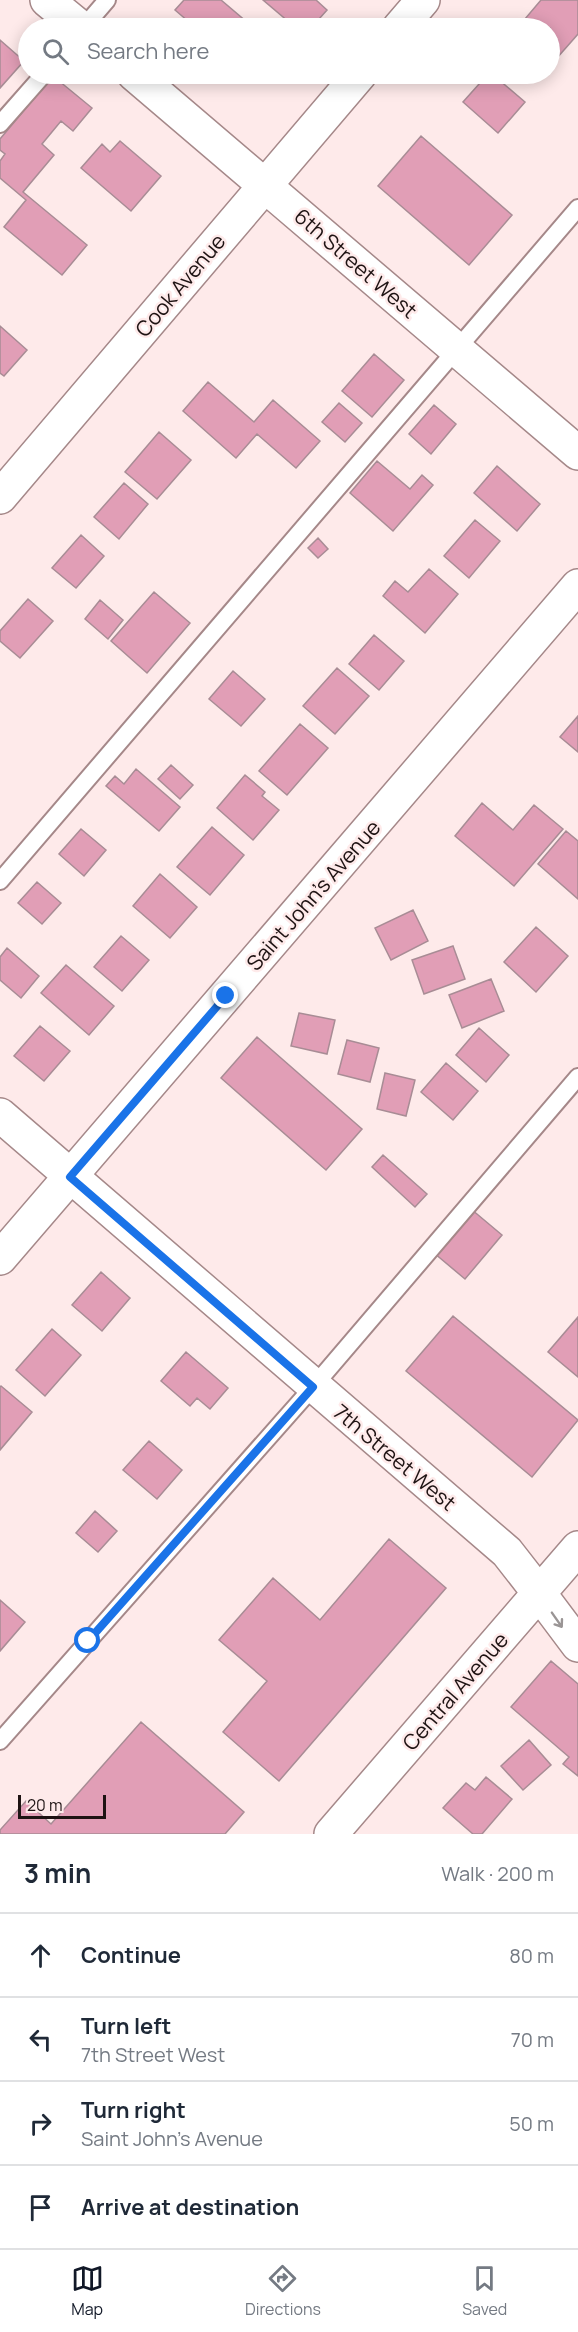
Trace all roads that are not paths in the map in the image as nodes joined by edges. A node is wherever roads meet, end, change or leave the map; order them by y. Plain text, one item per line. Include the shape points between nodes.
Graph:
1 (47, 0) edge
2 (107, 0) edge
3 (423, 0) edge
4 (70, 18) edge
5 (91, 18) edge
6 (408, 18) edge
7 (35, 84) edge
8 (146, 84) edge
9 (351, 84) edge
10 (0, 124) edge
11 (265, 184) junction
12 (578, 208) edge
13 (457, 349) junction
14 (578, 453) edge
15 (0, 497) edge
16 (578, 586) edge
17 (0, 880) edge
18 (578, 1077) edge
19 (0, 1115) edge
20 (70, 1177) junction
21 (0, 1258) edge
22 (313, 1387) junction
23 (578, 1548) edge
24 (539, 1593) junction
25 (578, 1645) edge
26 (0, 1741) edge
27 (331, 1834) edge

1 - 4 street
2 - 5 lane
3 - 6 street
7 - 10 lane
8 - 11 street, 6th Street West
9 - 11 street, Cook Avenue
11 - 13 street, 6th Street West
11 - 15 street, Cook Avenue
12 - 13 lane
13 - 14 street, 6th Street West
13 - 17 lane
16 - 20 street, Saint John's Avenue
18 - 22 lane
19 - 20 street, 7th Street West
20 - 21 street, Saint John's Avenue
20 - 22 street, 7th Street West
22 - 24 street, 7th Street West via 507,1552
22 - 26 lane
23 - 24 street, Central Avenue
24 -> 25 street, 7th Street West
24 - 27 street, Central Avenue

